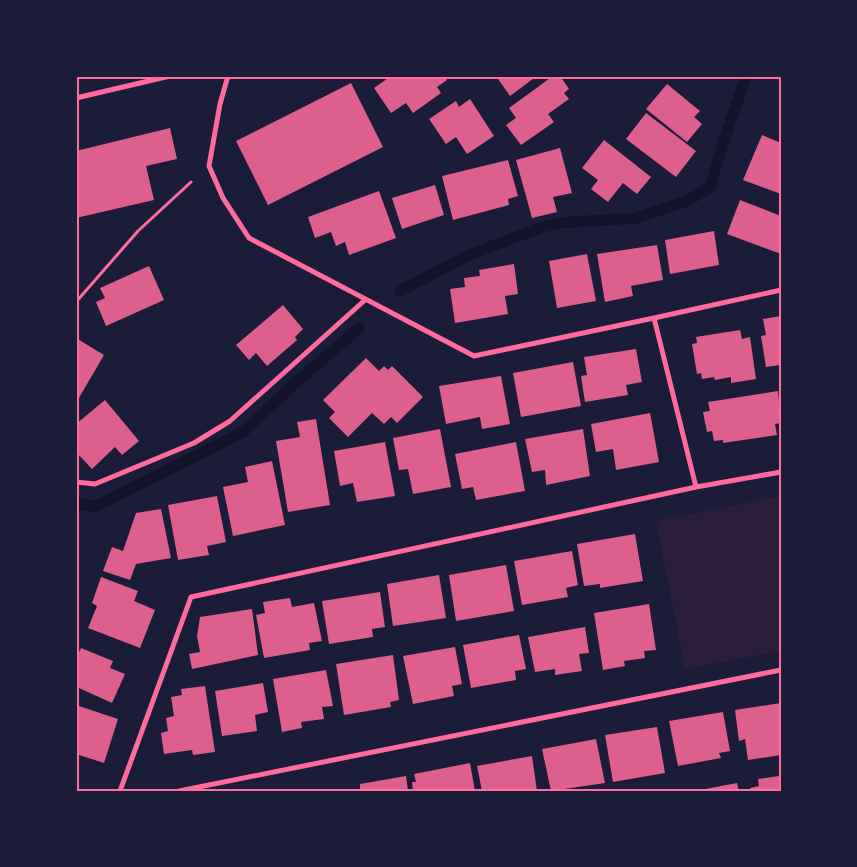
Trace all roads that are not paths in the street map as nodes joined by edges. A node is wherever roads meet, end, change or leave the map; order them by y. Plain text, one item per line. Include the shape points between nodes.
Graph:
1 (170, 76) edge
2 (228, 76) edge
3 (76, 98) edge
4 (781, 290) edge
5 (365, 300) junction
6 (654, 318) junction
7 (781, 472) edge
8 (76, 482) edge
9 (696, 488) junction
10 (781, 670) edge
11 (120, 791) edge
12 (179, 791) edge

1 - 3 street
2 - 5 street via 209,166 223,198 249,238
4 - 6 street
5 - 6 street via 474,356
5 - 8 street via 230,421 194,443 95,484
6 - 9 street
7 - 9 street
9 - 11 street via 190,597
10 - 12 street

